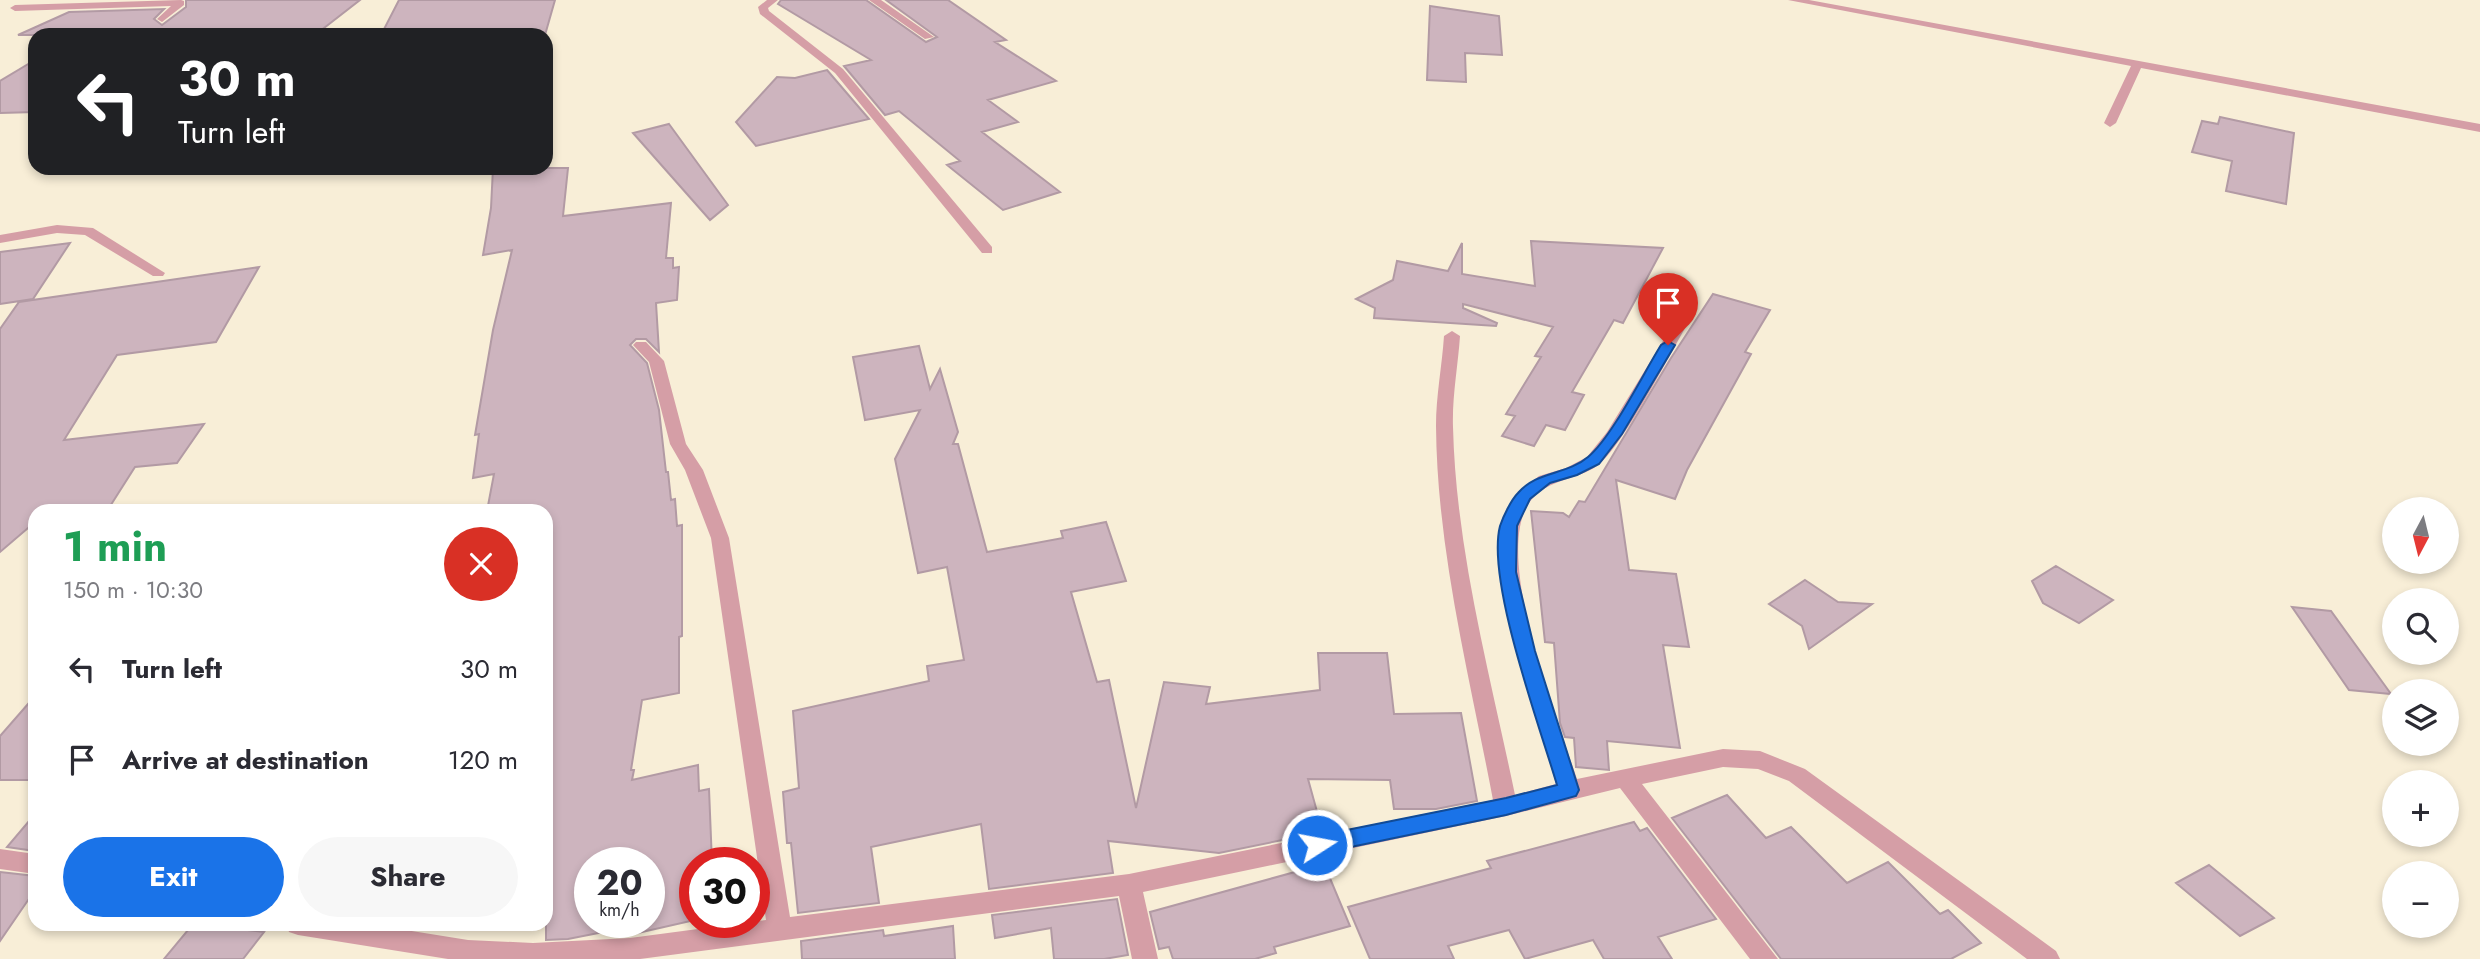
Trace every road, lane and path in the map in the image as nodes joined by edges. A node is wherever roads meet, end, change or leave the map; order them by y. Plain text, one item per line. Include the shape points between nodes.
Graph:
1 (34, 0) edge
2 (773, 0) edge
3 (874, 0) edge
4 (1793, 0) edge
5 (162, 19) dead end
6 (929, 37) dead end
7 (2138, 64) junction
8 (2110, 123) dead end
9 (2480, 128) edge
10 (0, 239) edge
11 (987, 250) dead end
12 (158, 273) dead end
13 (1681, 323) dead end
14 (1452, 336) dead end
15 (641, 345) dead end
16 (1626, 780) junction
17 (1569, 790) junction
18 (1506, 807) junction
19 (0, 859) edge
20 (28, 863) edge
21 (1129, 884) junction
22 (342, 931) edge
23 (780, 931) junction
24 (1145, 959) edge
25 (1765, 959) edge
26 (2047, 959) edge

1 - 5 street via 11,9 181,3
2 - 11 street via 763,7 764,12 839,71
3 - 6 street
4 - 7 street
7 - 8 street
7 - 9 street
10 - 12 street via 57,229 88,230
13 - 17 street via 1593,461 1545,480 1524,496 1509,526 1507,572
14 - 18 street via 1445,435 1451,499
15 - 23 street via 656,361 678,443 694,470 720,538
16 - 17 street
16 - 25 street
16 - 26 street via 1723,758 1760,761 1797,775
17 - 18 street
18 - 21 street
19 - 20 street
21 - 23 street
21 - 24 street
22 - 23 street via 468,951 533,954 630,950

